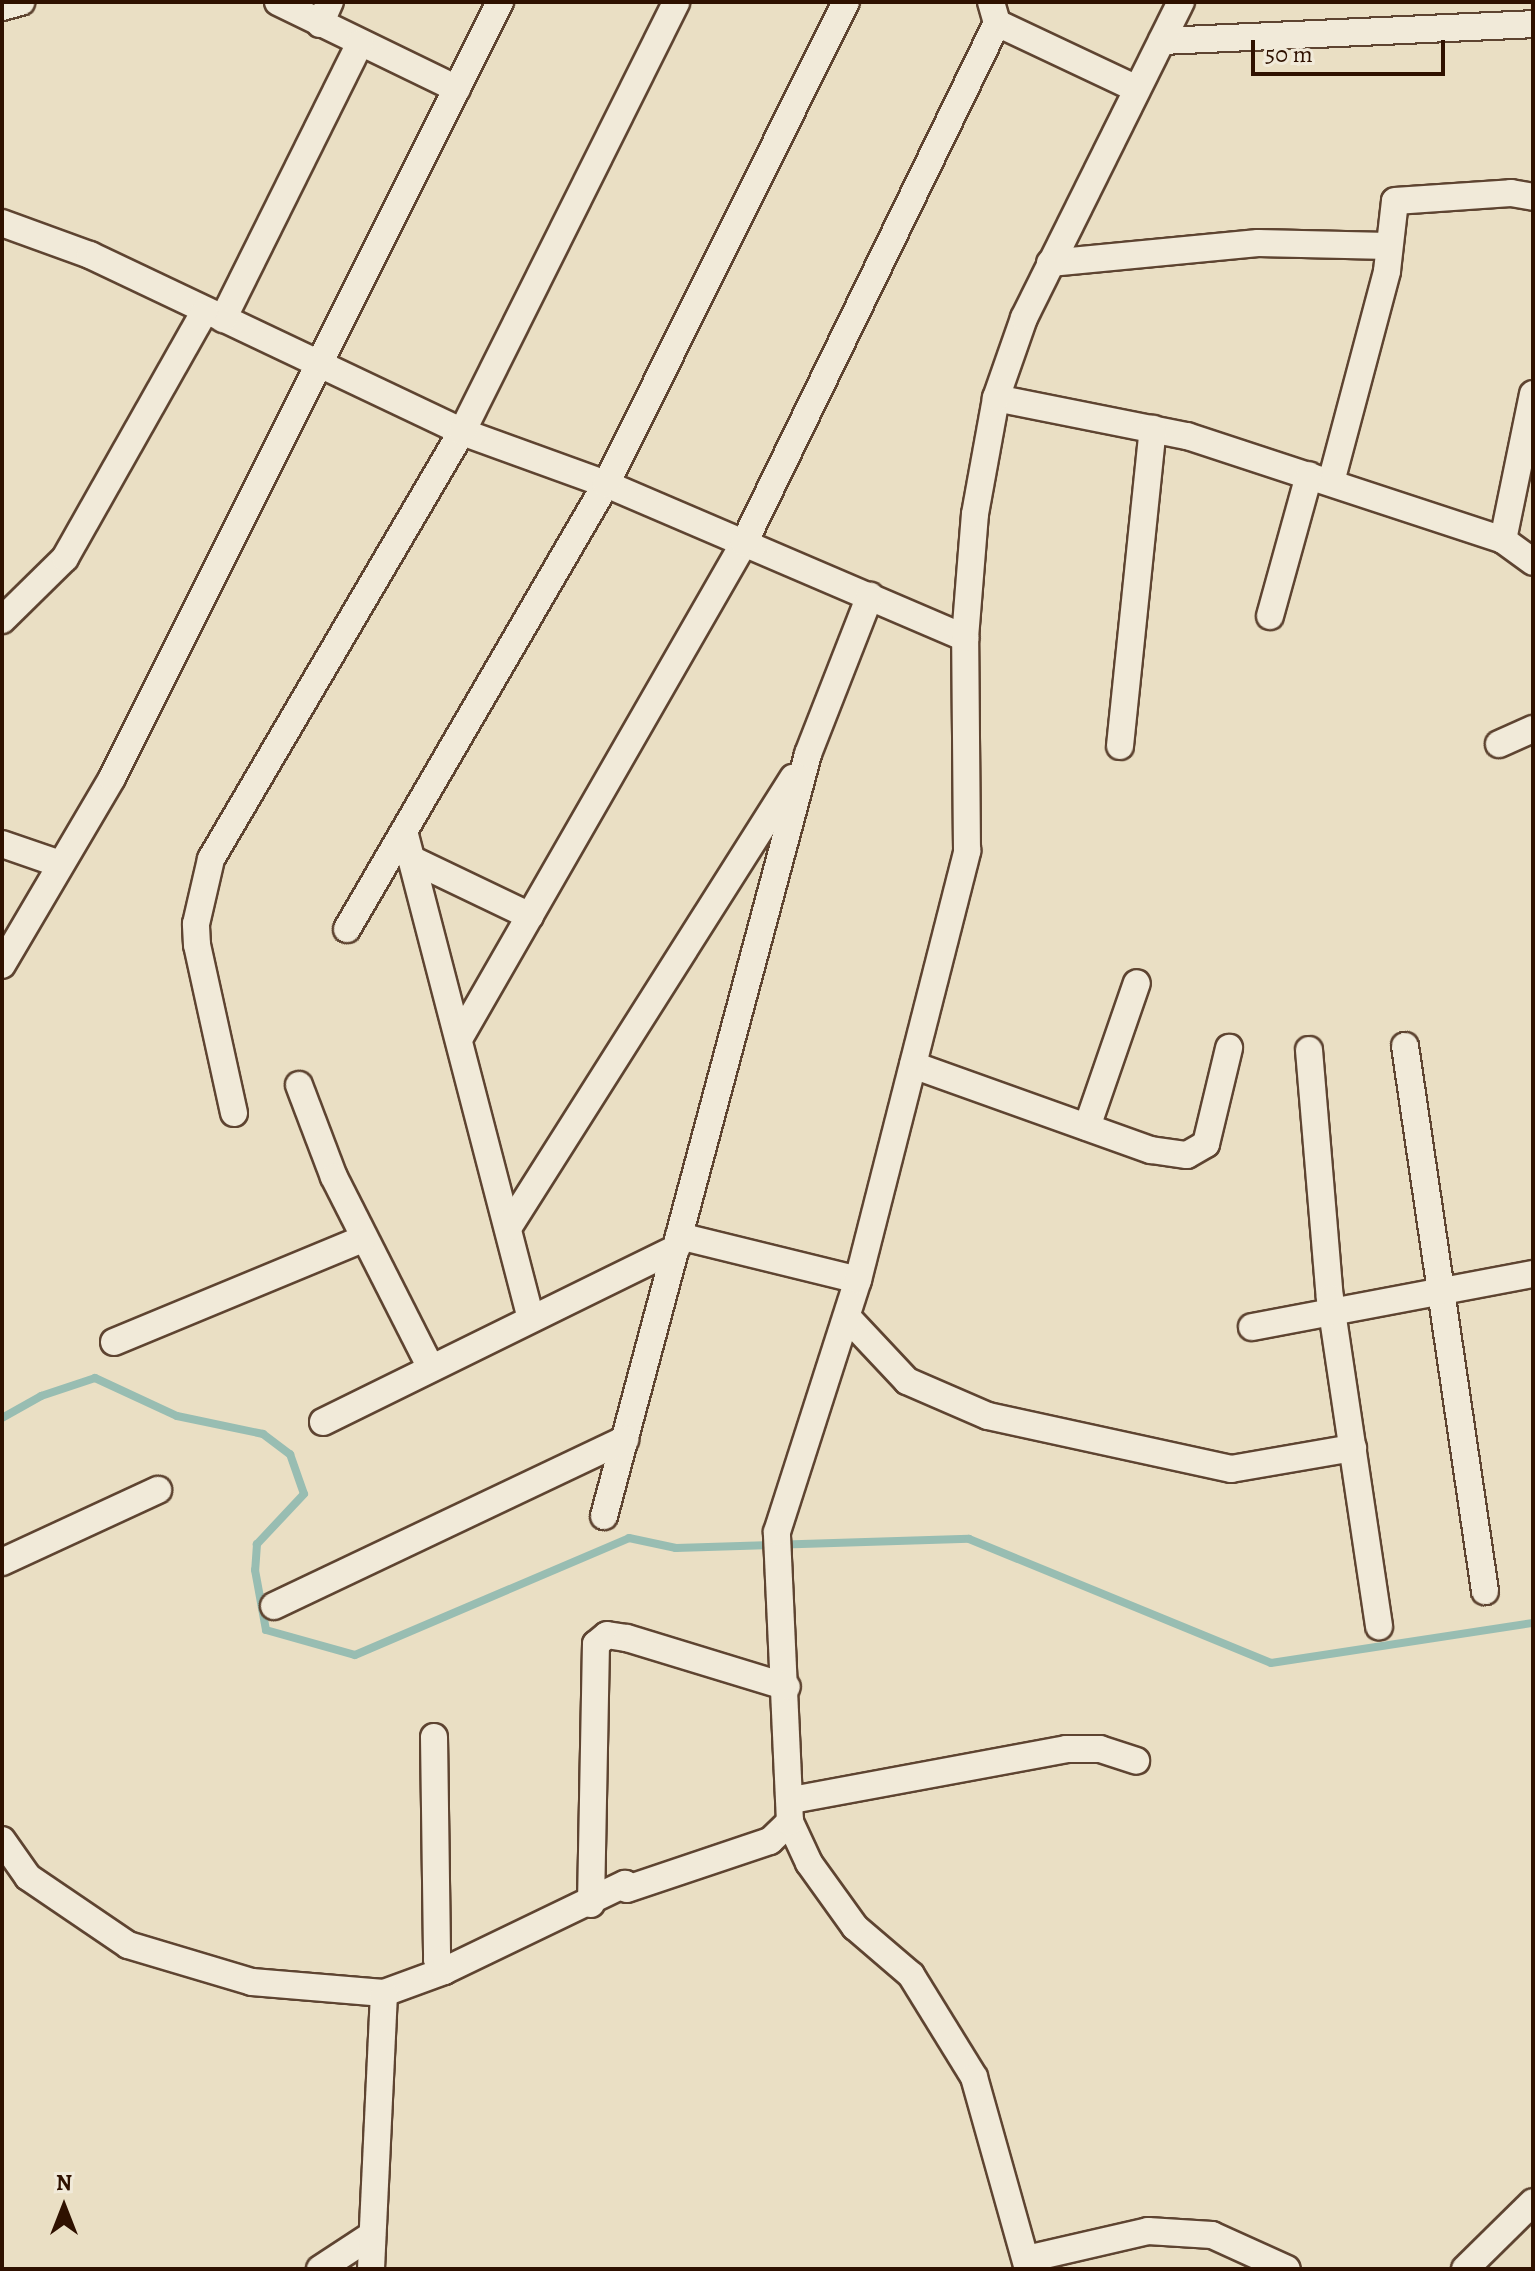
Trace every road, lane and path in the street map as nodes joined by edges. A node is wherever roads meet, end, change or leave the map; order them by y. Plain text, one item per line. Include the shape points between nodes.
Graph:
1 (21, 2) edge
2 (278, 2) edge
3 (500, 2) edge
4 (676, 2) edge
5 (846, 2) edge
6 (1181, 2) edge
7 (2, 7) edge
8 (994, 12) edge
9 (325, 13) edge
10 (1533, 24) edge
11 (1162, 41) junction
12 (360, 43) junction
13 (1135, 88) junction
14 (457, 89) junction
15 (1533, 197) edge
16 (2, 223) edge
17 (1389, 246) junction
18 (1050, 263) junction
19 (214, 316) junction
20 (323, 363) junction
21 (1533, 394) edge
22 (996, 398) junction
23 (1153, 429) junction
24 (462, 432) junction
25 (1527, 453) edge
26 (1320, 478) junction
27 (606, 484) junction
28 (1503, 540) junction
29 (744, 543) junction
30 (1533, 562) edge
31 (870, 596) junction
32 (1270, 616) dead end
33 (2, 620) edge
34 (965, 638) junction
35 (1533, 729) edge
36 (1499, 744) dead end
37 (1120, 746) dead end
38 (808, 754) junction
39 (404, 831) junction
40 (2, 844) edge
41 (411, 859) junction
42 (60, 864) junction
43 (530, 916) junction
44 (347, 929) dead end
45 (2, 965) edge
46 (1137, 983) dead end
47 (459, 1039) junction
48 (1405, 1046) dead end
49 (1229, 1048) dead end
50 (1309, 1050) dead end
51 (913, 1065) junction
52 (299, 1085) dead end
53 (234, 1113) dead end
54 (1087, 1127) junction
55 (508, 1228) junction
56 (363, 1239) junction
57 (678, 1242) junction
58 (1533, 1274) edge
59 (858, 1280) junction
60 (1437, 1294) junction
61 (1332, 1313) junction
62 (847, 1317) junction
63 (531, 1319) junction
64 (1252, 1327) dead end
65 (114, 1342) dead end
66 (431, 1368) junction
67 (323, 1422) dead end
68 (625, 1439) junction
69 (1353, 1448) junction
70 (158, 1490) dead end
71 (604, 1516) dead end
72 (2, 1562) edge
73 (1485, 1591) dead end
74 (274, 1606) dead end
75 (1379, 1626) dead end
76 (787, 1687) junction
77 (434, 1737) dead end
78 (1136, 1761) dead end
79 (791, 1811) junction
80 (2, 1840) edge
81 (591, 1904) junction
82 (444, 1971) junction
83 (384, 1993) junction
84 (1533, 2202) edge
85 (372, 2235) junction
86 (1028, 2264) edge
87 (320, 2269) edge
88 (371, 2269) edge
89 (1287, 2269) edge
90 (1465, 2269) edge

1 - 7 street
2 - 9 street
3 - 14 street
4 - 24 street
5 - 27 street
6 - 11 street
8 - 13 street
8 - 29 street
9 - 12 street
10 - 11 street
11 - 13 street
12 - 14 street
12 - 19 street
13 - 18 street
14 - 20 street
15 - 17 street via 1528,192 1404,198 1392,211
16 - 19 street via 90,255
17 - 18 street via 1258,243
17 - 26 street
18 - 22 street
19 - 20 street
19 - 33 street via 65,558
20 - 24 street
20 - 42 street via 112,778
21 - 25 street
22 - 23 street
22 - 34 street via 975,514
23 - 26 street
23 - 37 street
24 - 27 street
24 - 53 street via 211,859 196,935
25 - 28 street
26 - 28 street
26 - 32 street
27 - 29 street
27 - 39 street
28 - 30 street
29 - 31 street
29 - 43 street
31 - 34 street
31 - 38 street
34 - 51 street via 967,851
35 - 36 street
38 - 55 street
38 - 57 street
39 - 41 street
39 - 44 street
40 - 42 street
41 - 43 street
41 - 47 street
42 - 45 street
43 - 47 street
46 - 54 street
47 - 55 street
48 - 60 street
49 - 54 street via 1203,1148 1173,1154
50 - 61 street
51 - 54 street
51 - 59 street
52 - 56 street
55 - 63 street
56 - 65 street
56 - 66 street
57 - 59 street
57 - 63 street
57 - 68 street
58 - 60 street
59 - 62 street
60 - 61 street
60 - 73 street
61 - 64 street
61 - 69 street
62 - 69 street via 907,1381 988,1416 1231,1469
62 - 76 street via 777,1532 775,1572
63 - 66 street
66 - 67 street
68 - 71 street
68 - 74 street
69 - 75 street
70 - 72 street
76 - 79 street
76 - 81 street via 627,1638 607,1635 596,1644
77 - 82 street via 437,1959
78 - 79 street via 1100,1749 1066,1749
79 - 81 street via 770,1841 627,1889 625,1884
79 - 86 street via 809,1863 855,1927 911,1975 974,2077
80 - 83 street via 28,1877 128,1945 252,1982
81 - 82 street
82 - 83 street
83 - 85 street
84 - 90 street
85 - 87 street
85 - 88 street
86 - 89 street via 1148,2231 1212,2235

